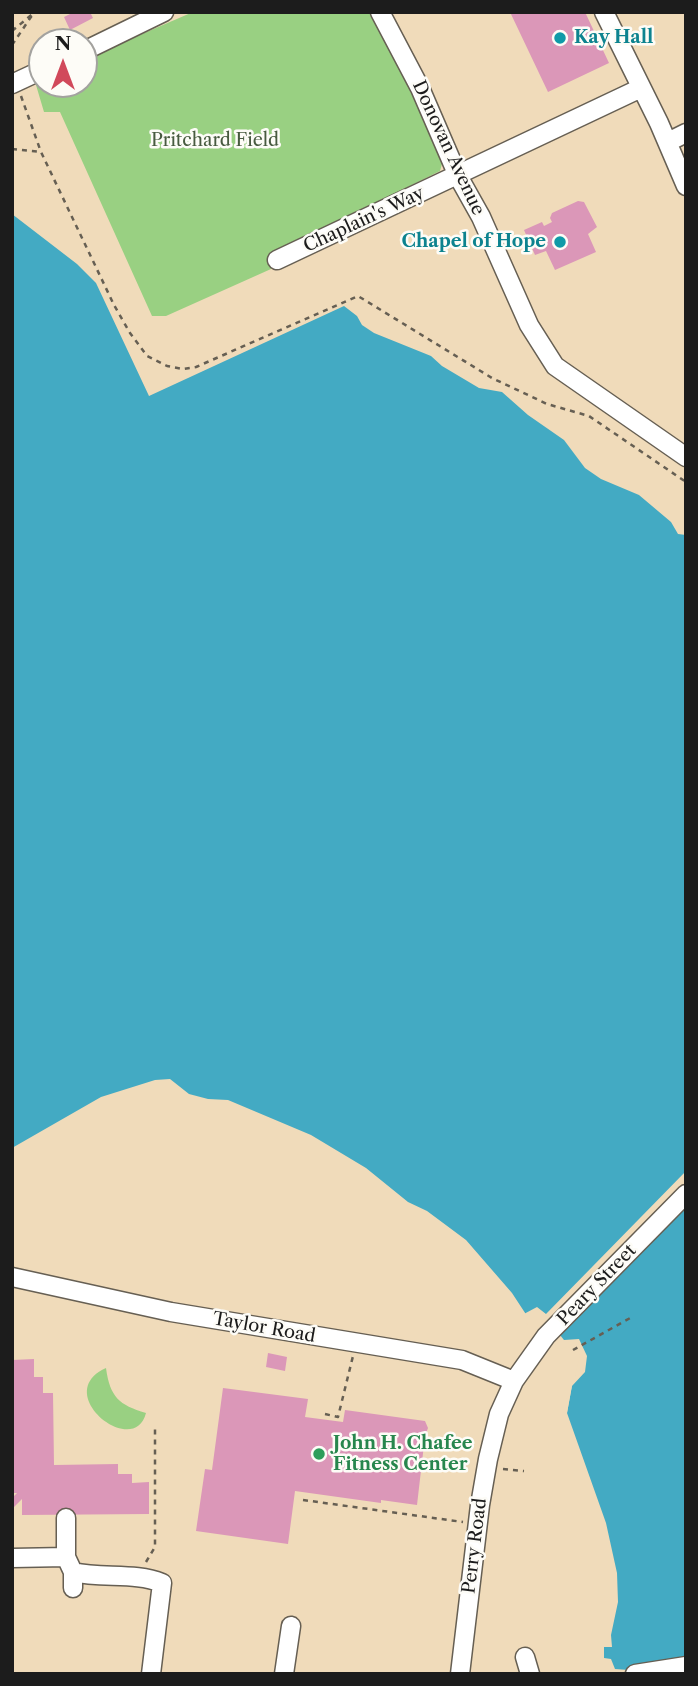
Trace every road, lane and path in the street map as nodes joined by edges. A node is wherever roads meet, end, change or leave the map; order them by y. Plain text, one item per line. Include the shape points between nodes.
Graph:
1 (164, 12) edge
2 (380, 12) edge
3 (604, 12) edge
4 (34, 13) edge
5 (12, 31) edge
6 (98, 44) edge
7 (12, 45) edge
8 (14, 83) edge
9 (642, 88) junction
10 (686, 133) edge
11 (668, 142) junction
12 (12, 149) edge
13 (41, 152) junction
14 (458, 176) junction
15 (686, 186) edge
16 (277, 260) dead end
17 (686, 457) edge
18 (686, 482) edge
19 (686, 1194) edge
20 (12, 1277) edge
21 (632, 1317) dead end
22 (573, 1350) dead end
23 (353, 1356) dead end
24 (514, 1381) junction
25 (326, 1415) dead end
26 (155, 1429) dead end
27 (303, 1500) dead end
28 (66, 1518) dead end
29 (468, 1523) dead end
30 (12, 1558) edge
31 (137, 1566) dead end
32 (70, 1572) junction
33 (291, 1626) dead end
34 (686, 1667) edge
35 (151, 1674) edge
36 (284, 1674) edge
37 (460, 1674) edge
38 (635, 1674) edge

1 - 6 street
2 - 14 street, Donovan Avenue
3 - 9 street
4 - 5 path
4 - 7 path
8 - 13 path
9 - 11 street
9 - 14 street, Chaplain's Way
10 - 11 street
11 - 15 street
12 - 13 path
13 - 18 path via 114,305 147,356 167,366 196,367 358,296 492,378 547,404 589,416
14 - 16 street, Chaplain's Way
14 - 17 street, Donovan Avenue via 530,326 555,366
19 - 24 street, Peary Street via 546,1336
20 - 24 street, Taylor Road via 171,1312 462,1360
21 - 22 path
23 - 25 path via 338,1417
24 - 37 street, Perry Road via 499,1414 488,1459
26 - 31 path via 155,1547 151,1558
27 - 29 path
28 - 32 street
30 - 32 street
32 - 35 street via 148,1577 162,1583
33 - 36 street
34 - 38 street

